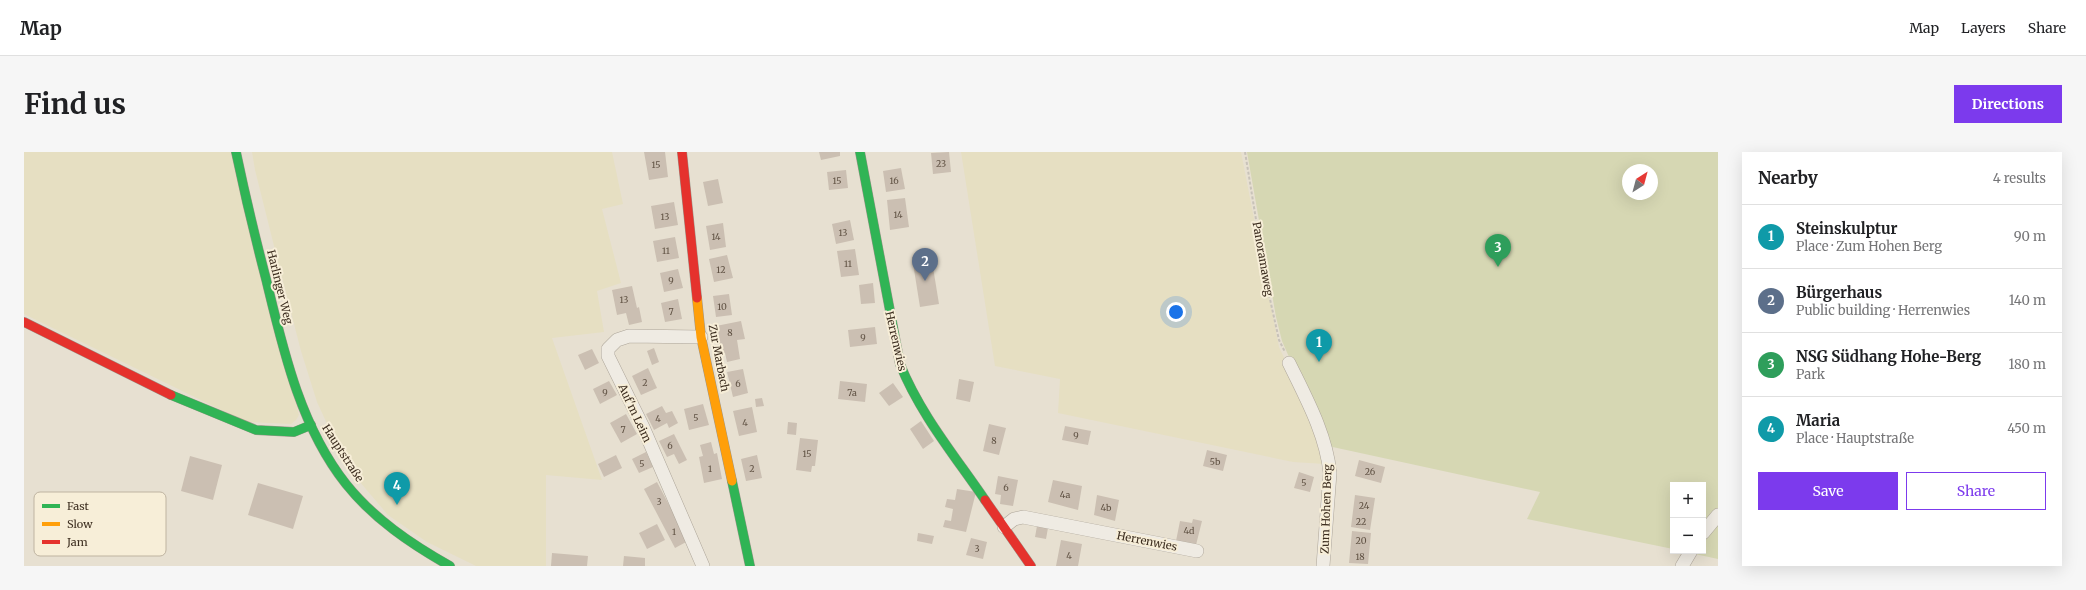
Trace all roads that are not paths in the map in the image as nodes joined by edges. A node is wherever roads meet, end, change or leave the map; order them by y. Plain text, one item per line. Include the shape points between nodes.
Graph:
1 (236, 152) edge
2 (682, 152) edge
3 (860, 152) edge
4 (24, 322) edge
5 (701, 337) junction
6 (1289, 363) road end
7 (311, 425) junction
8 (1718, 515) edge
9 (1004, 527) junction
10 (1706, 529) edge
11 (1197, 551) dead end
12 (1689, 554) edge
13 (450, 566) edge
14 (703, 566) edge
15 (750, 566) edge
16 (1031, 566) edge
17 (1324, 566) edge
18 (1682, 566) edge

1 - 7 street, Harlinger Weg via 278,330 295,386
2 - 5 street, Zur Marbach
3 - 9 street, Herrenwies via 900,364 923,410
4 - 7 street via 163,391 256,430 294,432
5 - 14 street, Auf'm Leim via 629,336 617,340 608,349 608,356 649,441
5 - 15 street, Zur Marbach
6 - 17 street, Zum Hohen Berg via 1316,421 1328,460 1330,473
7 - 13 street, Hauptstraße via 336,469 365,505 403,538
8 - 10 street
9 - 11 street, Herrenwies via 1023,517
9 - 16 street, Herrenwies
12 - 18 street

